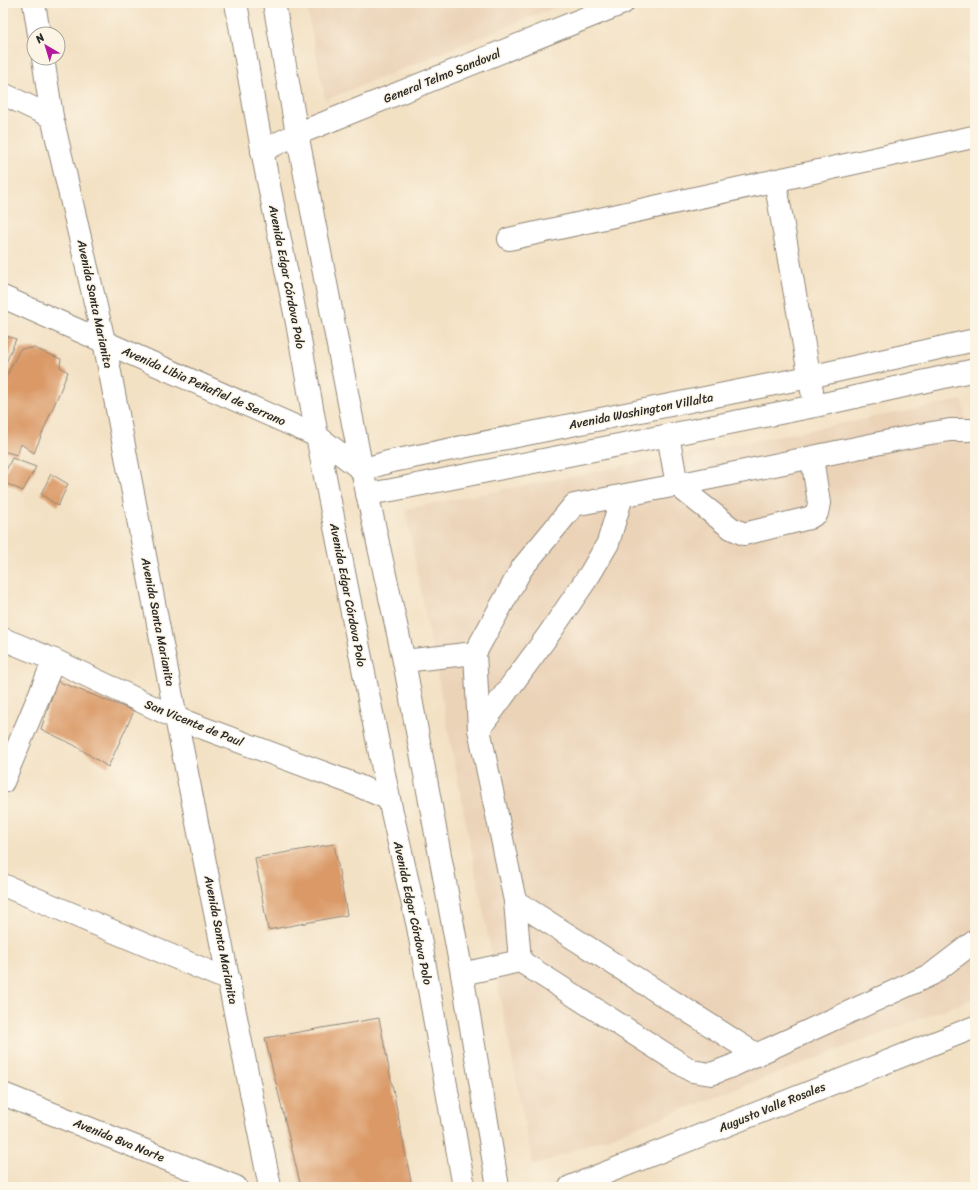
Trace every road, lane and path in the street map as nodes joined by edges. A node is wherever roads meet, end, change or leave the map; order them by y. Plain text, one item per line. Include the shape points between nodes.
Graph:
1 (34, 3) edge
2 (236, 3) edge
3 (274, 3) edge
4 (623, 3) edge
5 (38, 26) edge
6 (44, 66) edge
7 (3, 94) edge
8 (52, 117) junction
9 (297, 134) junction
10 (973, 137) dead end
11 (262, 151) junction
12 (775, 180) junction
13 (509, 238) dead end
14 (3, 297) edge
15 (975, 340) edge
16 (104, 341) junction
17 (975, 375) edge
18 (809, 377) junction
19 (815, 406) junction
20 (975, 430) edge
21 (668, 435) junction
22 (316, 436) junction
23 (812, 458) junction
24 (362, 470) junction
25 (677, 485) junction
26 (367, 494) junction
27 (622, 496) junction
28 (3, 639) edge
29 (475, 653) junction
30 (54, 660) junction
31 (404, 661) junction
32 (176, 718) junction
33 (479, 729) junction
34 (3, 782) edge
35 (389, 799) junction
36 (3, 885) edge
37 (515, 901) junction
38 (975, 941) edge
39 (520, 961) junction
40 (462, 974) junction
41 (230, 980) junction
42 (975, 1027) edge
43 (757, 1055) junction
44 (3, 1094) edge
45 (236, 1187) edge
46 (270, 1187) edge
47 (464, 1187) edge
48 (498, 1187) edge
49 (570, 1187) edge

1 - 5 street
2 - 11 street, Avenida Edgar Córdova Polo
3 - 9 street
4 - 9 street, General Telmo Sandoval
6 - 8 street, Avenida Santa Marianita
7 - 8 street
8 - 16 street, Avenida Santa Marianita
9 - 11 street, General Telmo Sandoval
9 - 24 street
10 - 12 street
11 - 22 street, Avenida Edgar Córdova Polo via 297,324
12 - 13 street
12 - 18 street
14 - 16 street, Avenida Libia Peñafiel de Serrano
15 - 18 street, Avenida Washington Villalta
16 - 22 street, Avenida Libia Peñafiel de Serrano
16 - 32 street, Avenida Santa Marianita
17 - 19 street
18 - 19 street
18 - 24 street, Avenida Washington Villalta via 388,462
19 - 21 street
20 - 23 street via 950,430 919,435
21 - 25 street
21 - 26 street
22 - 24 street
22 - 35 street, Avenida Edgar Córdova Polo
23 - 25 street
23 - 25 street via 817,513 809,518 744,534 732,528
24 - 26 street
25 - 27 street
26 - 31 street
27 - 29 street via 574,505 522,568
27 - 33 street via 608,543 590,574
28 - 30 street, San Vicente de Paul
29 - 31 street
29 - 33 street
30 - 32 street, San Vicente de Paul
30 - 34 street
31 - 40 street
32 - 35 street, San Vicente de Paul
32 - 41 street, Avenida Santa Marianita
33 - 37 street
35 - 47 street, Avenida Edgar Córdova Polo via 418,927
36 - 41 street
37 - 39 street
37 - 43 street
38 - 43 street via 932,974
39 - 40 street
39 - 43 street via 692,1071 711,1074
40 - 48 street
41 - 46 street, Avenida Santa Marianita
42 - 49 street, Augusto Valle Rosales
44 - 45 street, Avenida 8va Norte

